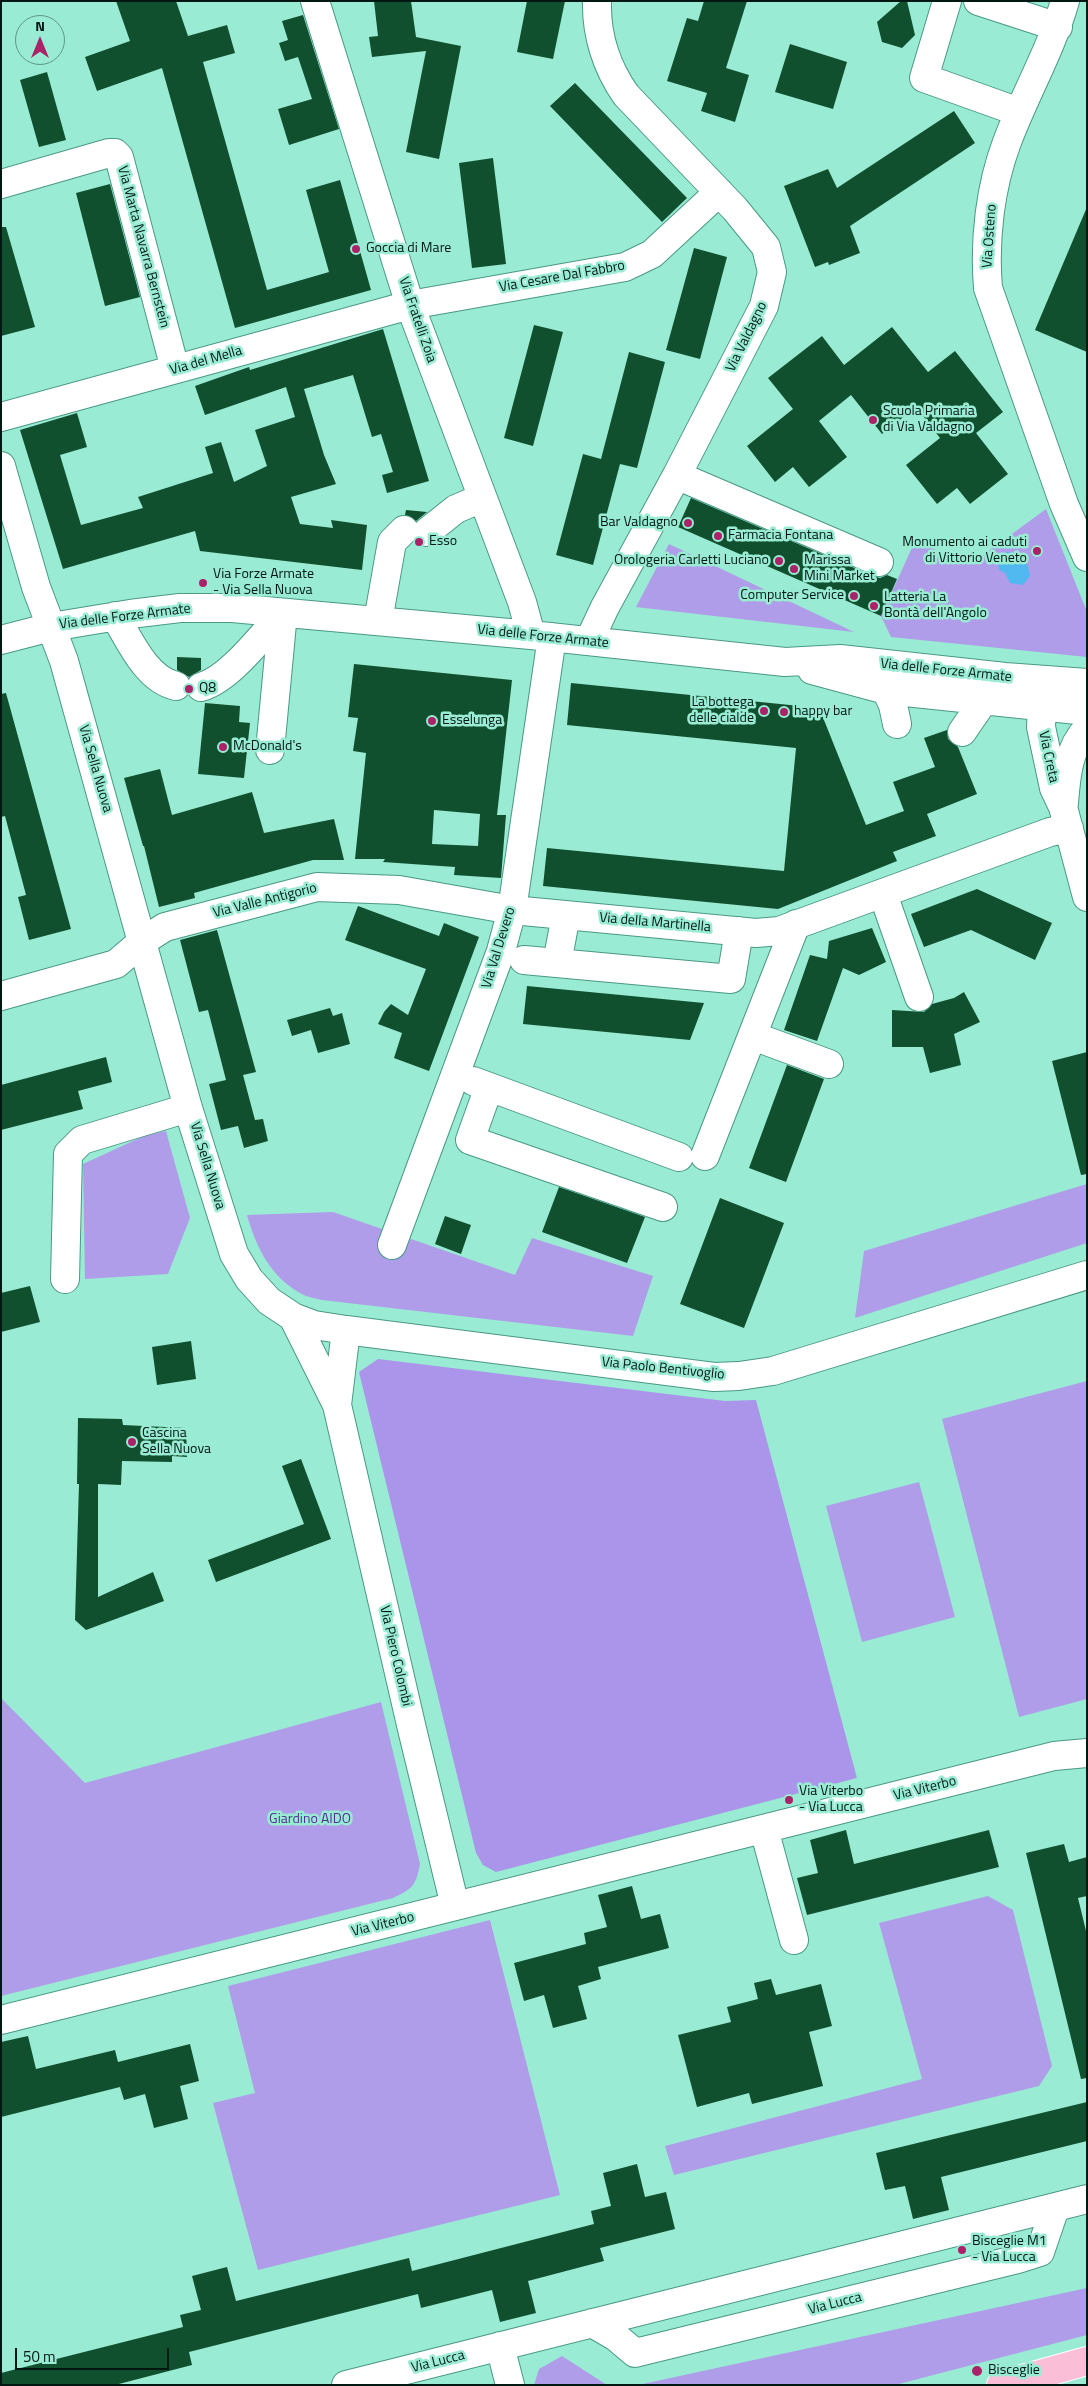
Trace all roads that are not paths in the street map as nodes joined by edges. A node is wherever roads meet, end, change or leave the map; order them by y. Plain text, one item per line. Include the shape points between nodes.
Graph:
1 (316, 1) edge
2 (597, 1) edge
3 (947, 1) edge
4 (978, 1) edge
5 (1065, 1) edge
6 (1058, 27) junction
7 (1020, 112) junction
8 (1, 184) edge
9 (719, 192) junction
10 (410, 305) junction
11 (175, 370) junction
12 (1, 417) edge
13 (1, 466) edge
14 (690, 481) dead end
15 (482, 498) junction
16 (1087, 557) edge
17 (879, 562) dead end
18 (283, 613) junction
19 (115, 616) junction
20 (378, 621) junction
21 (51, 627) junction
22 (541, 636) junction
23 (1, 640) edge
24 (589, 642) junction
25 (785, 662) junction
26 (899, 666) junction
27 (975, 674) junction
28 (1057, 680) junction
29 (1087, 683) edge
30 (886, 690) junction
31 (984, 700) junction
32 (1042, 706) junction
33 (1087, 710) edge
34 (897, 724) dead end
35 (1087, 729) edge
36 (962, 732) dead end
37 (270, 750) dead end
38 (1066, 817) junction
39 (882, 894) junction
40 (1087, 897) edge
41 (512, 910) junction
42 (566, 914) junction
43 (796, 924) junction
44 (739, 931) junction
45 (143, 941) junction
46 (524, 960) dead end
47 (556, 963) junction
48 (1, 996) edge
49 (919, 998) dead end
50 (753, 1036) junction
51 (828, 1064) dead end
52 (455, 1075) junction
53 (489, 1087) junction
54 (188, 1108) junction
55 (663, 1207) dead end
56 (392, 1245) dead end
57 (1087, 1275) edge
58 (65, 1279) dead end
59 (292, 1318) junction
60 (346, 1330) junction
61 (337, 1405) junction
62 (1087, 1753) edge
63 (764, 1829) junction
64 (455, 1906) junction
65 (794, 1940) dead end
66 (1, 2020) edge
67 (1087, 2199) edge
68 (1055, 2208) junction
69 (592, 2323) junction
70 (500, 2346) junction
71 (1087, 2362) edge
72 (346, 2385) edge
73 (510, 2385) edge
74 (1001, 2385) edge

1 - 10 street, Via Fratelli Zoia
2 - 9 street, Via Valdagno via 600,35 618,84
3 - 7 street via 924,78
4 - 6 street
5 - 6 street, Via Osteno
6 - 7 street, Via Osteno
7 - 16 street, Via Osteno via 1006,143 994,188 986,261 988,288 1064,504
8 - 11 street, Via Marta Navarra Bernstein via 109,153 119,157
9 - 10 street, Via Cesare Dal Fabbro via 667,242 638,263
9 - 24 street, Via Valdagno via 766,248 772,272 764,306
10 - 11 street, Via del Mella
10 - 15 street, Via Fratelli Zoia
11 - 12 street, Via del Mella
13 - 21 street, Via Sella Nuova
14 - 17 street
15 - 20 street via 392,542
15 - 22 street, Via Fratelli Zoia via 522,602
18 - 19 street, Via delle Forze Armate via 232,608 180,608
18 - 19 street via 223,675 211,684 188,687 160,681
18 - 20 street, Via delle Forze Armate
18 - 37 street
19 - 21 street, Via delle Forze Armate
20 - 22 street, Via delle Forze Armate
21 - 23 street, Via delle Forze Armate
21 - 45 street, Via Sella Nuova via 64,661
22 - 24 street, Via delle Forze Armate
22 - 41 street, Via Val Devero
24 - 25 street, Via delle Forze Armate
25 - 26 street, Via delle Forze Armate via 840,659
25 - 30 street, Via delle Forze Armate
26 - 27 street, Via delle Forze Armate
26 - 30 street
27 - 28 street, Via delle Forze Armate
27 - 31 street
28 - 29 street, Via delle Forze Armate
28 - 32 street
30 - 31 street, Via delle Forze Armate
30 - 34 street
31 - 32 street, Via delle Forze Armate
31 - 36 street
32 - 33 street, Via delle Forze Armate
32 - 38 street, Via Creta via 1043,736 1054,788
35 - 38 street, Via Creta via 1072,755 1066,776
38 - 39 street, Via della Martinella via 1050,832
38 - 40 street, Via Creta
39 - 43 street, Via della Martinella
39 - 49 street
41 - 42 street, Via della Martinella
41 - 45 street, Via Valle Antigorio via 399,890 317,887 165,926
41 - 52 street, Via Val Devero via 501,950
42 - 44 street, Via della Martinella
42 - 47 street
43 - 44 street, Via della Martinella via 779,931
43 - 50 street
44 - 47 street, Via Val Devero via 731,979
45 - 48 street via 116,964
45 - 54 street, Via Sella Nuova
46 - 47 street, Via Val Devero
50 - 51 street
50 - 53 street via 692,1157
52 - 53 street
52 - 56 street, Via Val Devero
53 - 55 street via 470,1140
54 - 58 street via 82,1140 68,1154
54 - 59 street, Via Sella Nuova via 234,1254 249,1279 269,1301
57 - 60 street, Via Paolo Bentivoglio via 773,1371 739,1376 714,1377
59 - 60 street, Via Sella Nuova
59 - 61 street, Via Piero Colombi
60 - 61 street, Via Piero Colombi
61 - 64 street, Via Piero Colombi
62 - 63 street, Via Viterbo via 1054,1756
63 - 64 street, Via Viterbo
63 - 65 street
64 - 66 street, Via Viterbo
67 - 68 street, Via Lucca
68 - 69 street, Via Lucca
68 - 69 street, Via Lucca via 1040,2252 1018,2259 635,2353
69 - 70 street, Via Lucca
70 - 72 street, Via Lucca
70 - 73 street
71 - 74 main road

